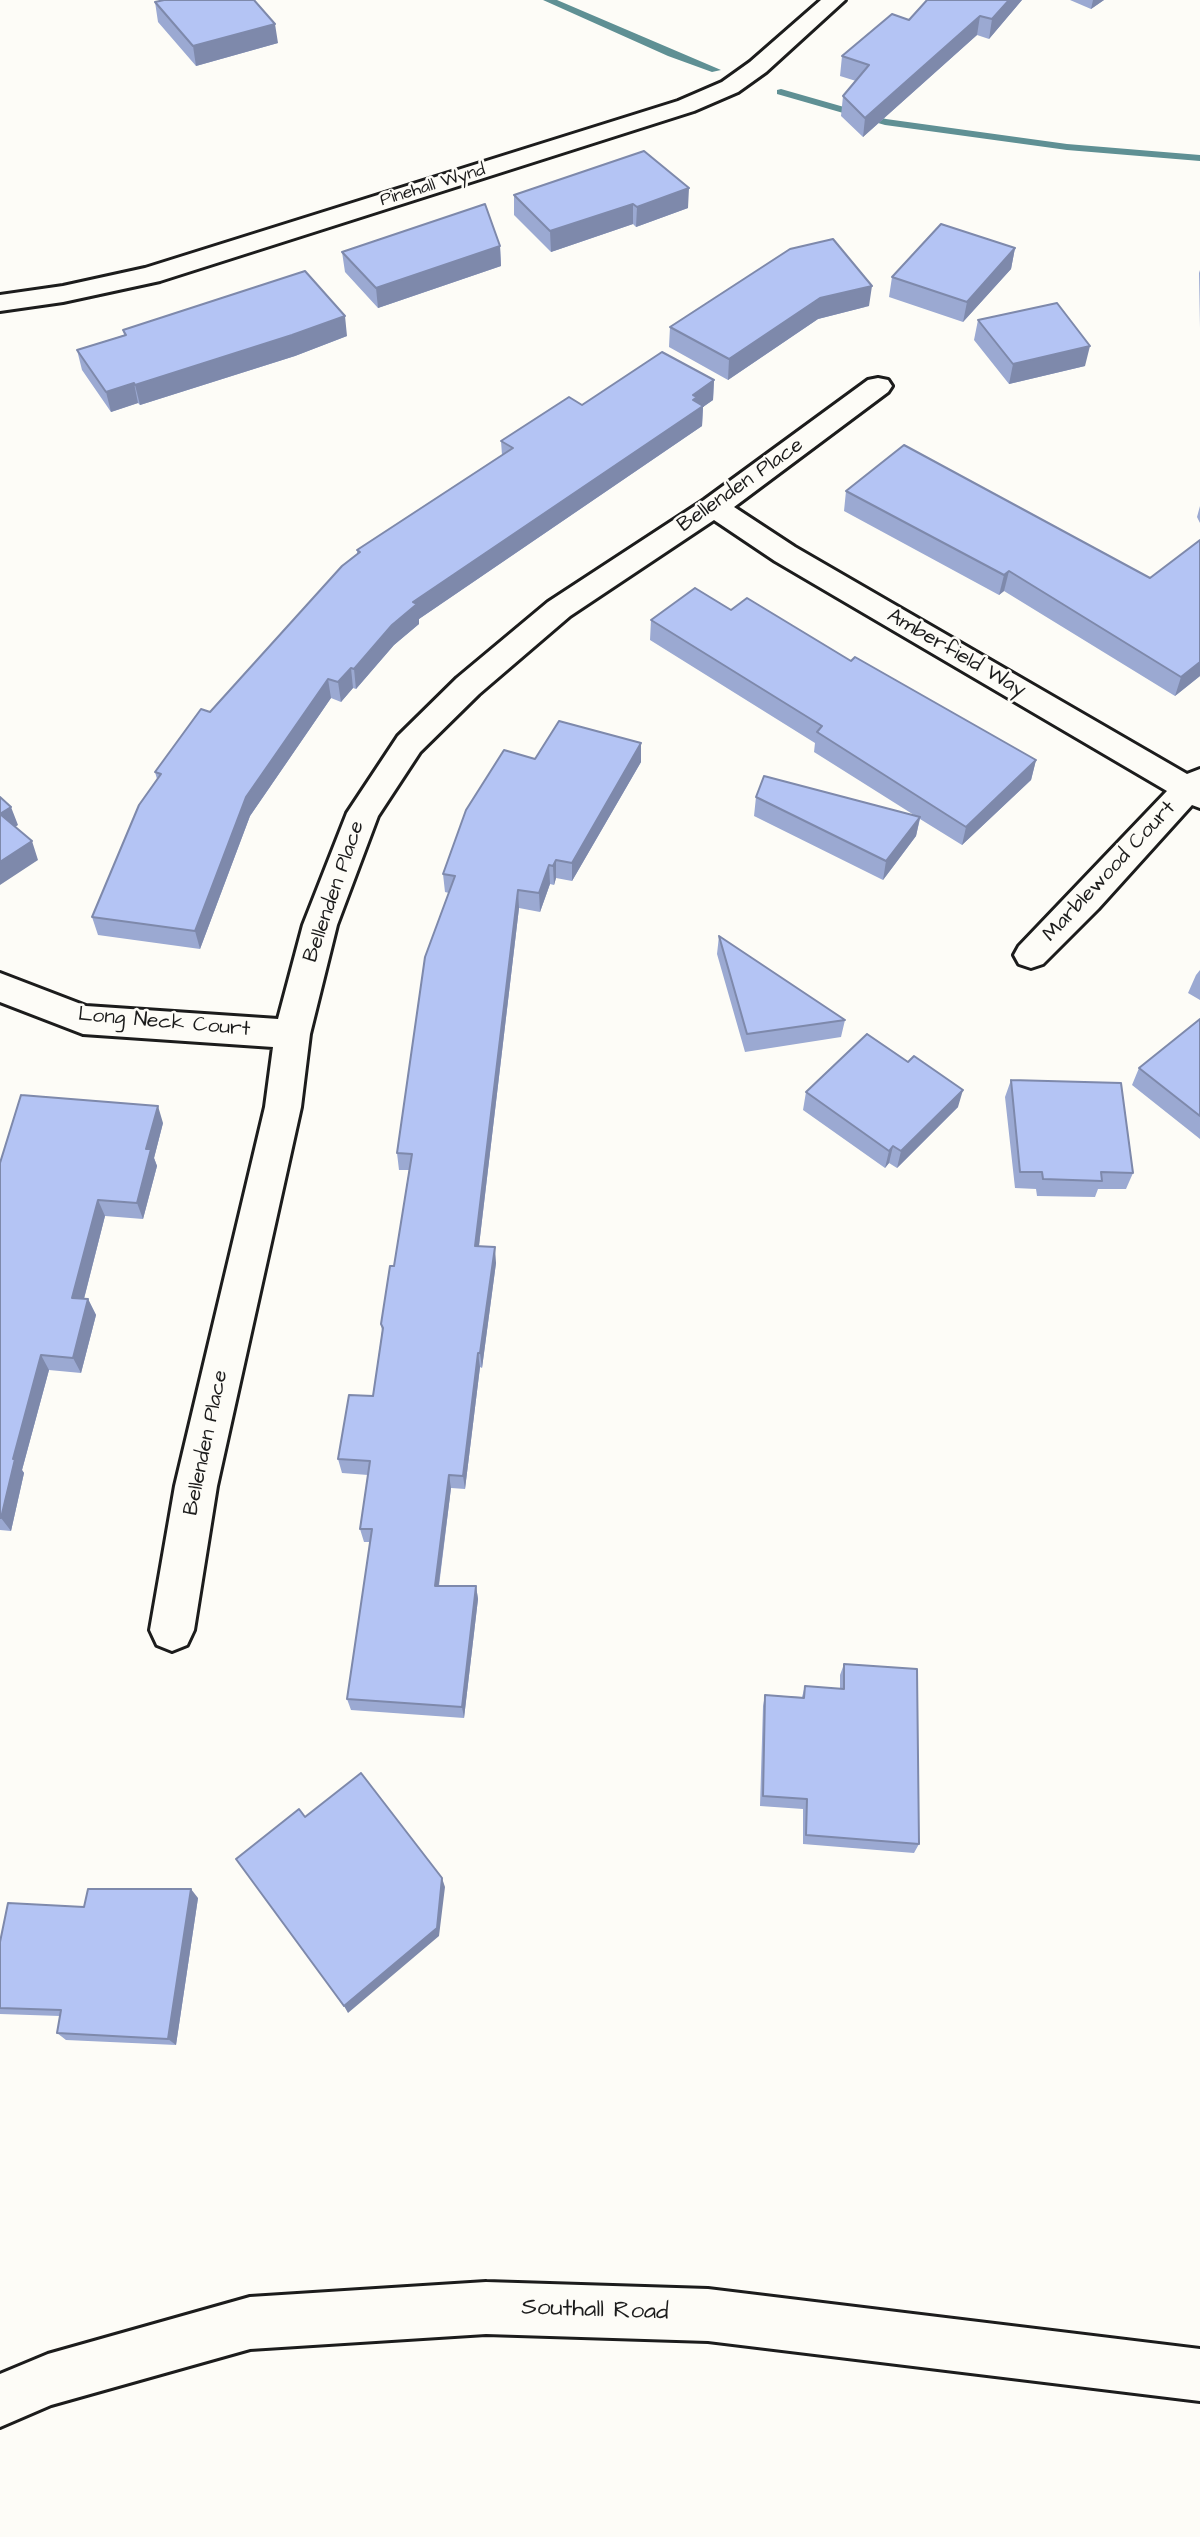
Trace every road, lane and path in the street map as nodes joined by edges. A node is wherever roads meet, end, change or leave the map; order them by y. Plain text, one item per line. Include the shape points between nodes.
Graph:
1 (834, 0) edge
2 (0, 303) edge
3 (878, 386) dead end
4 (714, 507) junction
5 (1196, 788) edge
6 (1031, 955) dead end
7 (0, 987) edge
8 (292, 1034) junction
9 (172, 1630) dead end
10 (1200, 2375) edge
11 (0, 2402) edge

1 - 2 street, Pinehall Wynd via 758,67 730,87 686,106 150,275
3 - 4 street, Bellenden Place
4 - 5 street, Amberfield Way via 785,554
4 - 8 street, Bellenden Place via 559,608 409,744 363,813 320,925
5 - 6 street, Marblewood Court
7 - 8 street, Long Neck Court via 83,1020
8 - 9 street, Bellenden Place via 283,1107 196,1486
10 - 11 street, Southall Road via 708,2315 486,2308 250,2323 48,2380

